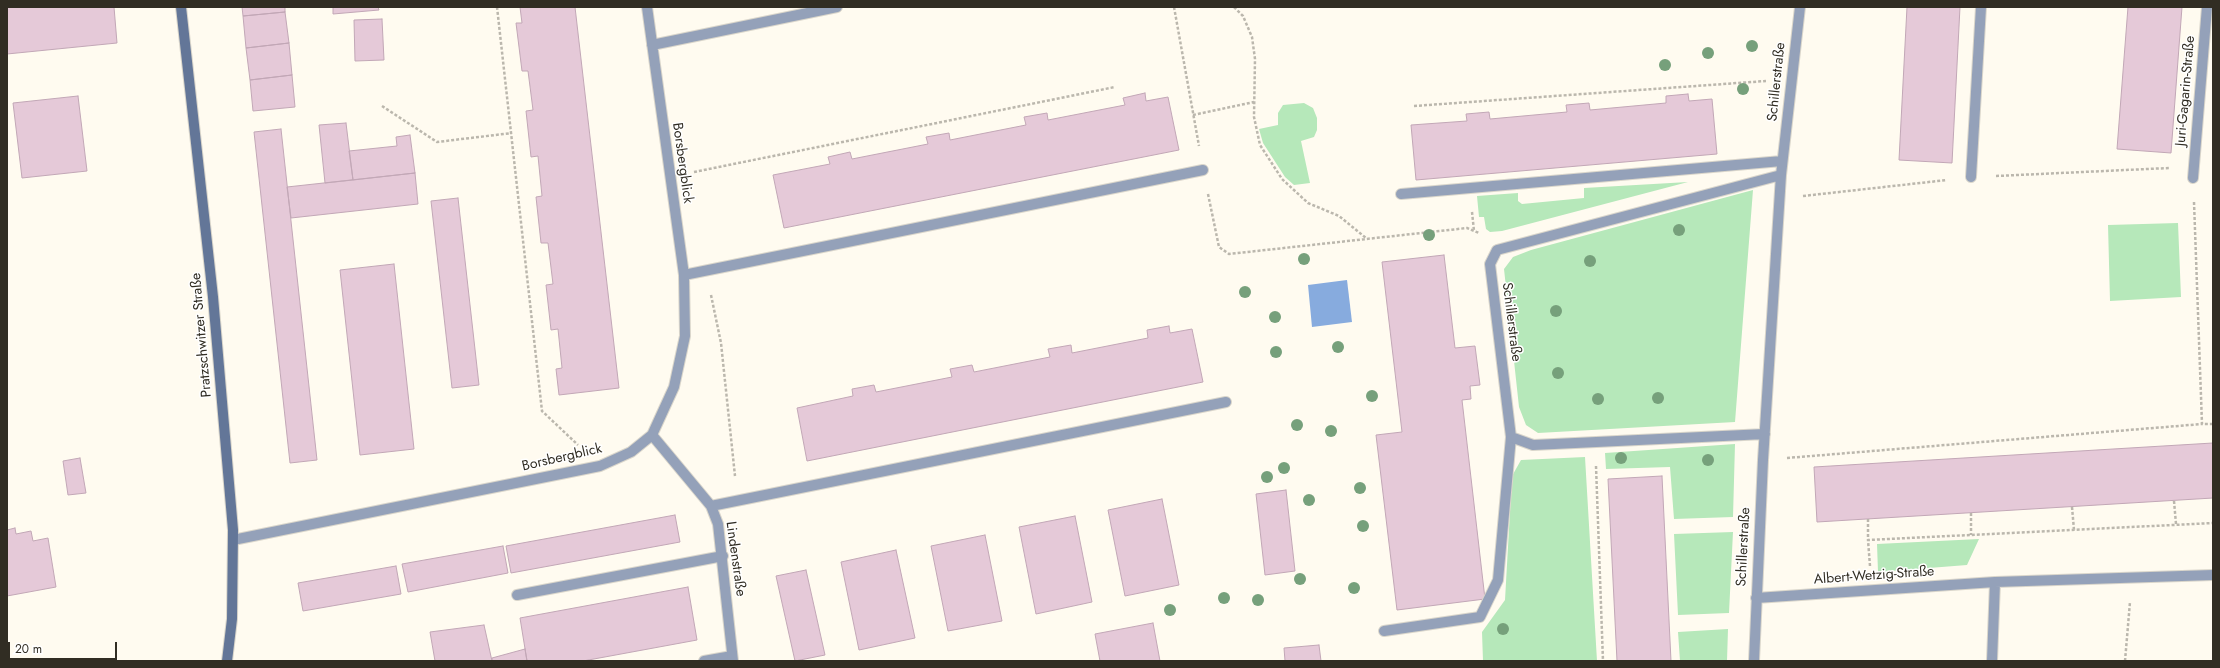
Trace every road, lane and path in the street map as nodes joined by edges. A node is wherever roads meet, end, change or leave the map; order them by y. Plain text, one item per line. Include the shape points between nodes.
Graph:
1 (181, 7) edge
2 (497, 7) edge
3 (647, 7) edge
4 (837, 7) edge
5 (1174, 7) edge
6 (1234, 7) edge
7 (1800, 7) edge
8 (1981, 7) edge
9 (2207, 7) edge
10 (652, 45) junction
11 (1792, 79) junction
12 (1115, 87) dead end
13 (1254, 102) junction
14 (382, 106) dead end
15 (1414, 106) dead end
16 (1193, 115) junction
17 (512, 133) junction
18 (1782, 161) junction
19 (1203, 170) junction
20 (1781, 175) junction
21 (670, 177) junction
22 (1971, 177) dead end
23 (2193, 178) joint
24 (1401, 194) dead end
25 (1366, 238) junction
26 (1497, 250) junction
27 (706, 270) junction
28 (684, 275) junction
29 (1226, 402) dead end
30 (2202, 424) junction
31 (2213, 424) edge
32 (652, 434) junction
33 (1764, 434) junction
34 (1511, 437) junction
35 (1763, 460) junction
36 (1596, 464) dead end
37 (600, 466) junction
38 (737, 500) junction
39 (2174, 501) dead end
40 (711, 506) junction
41 (2072, 507) dead end
42 (1971, 513) dead end
43 (1868, 519) dead end
44 (2213, 523) edge
45 (2176, 524) junction
46 (2074, 530) junction
47 (1971, 535) junction
48 (233, 540) junction
49 (1868, 540) junction
50 (723, 556) junction
51 (2213, 575) edge
52 (2133, 578) junction
53 (1995, 582) junction
54 (1872, 590) junction
55 (517, 595) dead end
56 (1756, 598) junction
57 (1384, 631) dead end
58 (732, 658) edge
59 (227, 661) edge
60 (704, 661) edge
61 (1603, 661) edge
62 (1754, 661) edge
63 (1992, 661) edge
64 (2125, 661) edge

1 - 48 street, Pratzschwitzer Straße via 213,297
2 - 17 path
3 - 10 street, Borsbergblick
4 - 10 street
5 - 16 path
6 - 13 path via 1243,16 1252,37 1255,59
7 - 11 street, Schillerstraße
8 - 22 street
9 - 23 street, Juri-Gagarin-Straße
10 - 21 street, Borsbergblick
11 - 15 path
11 - 18 street, Schillerstraße
12 - 21 path
13 - 16 path
13 - 25 path via 1254,117 1260,145 1282,180 1308,203 1339,216
14 - 17 path via 437,142
16 - 19 path
17 - 37 path via 542,411
18 - 20 street, Schillerstraße
18 - 24 street
19 - 25 path via 1219,247 1228,254
19 - 27 street
20 - 26 street
20 - 33 street, Schillerstraße
21 - 28 street, Borsbergblick
23 - 30 path
25 - 26 path via 1467,228 1481,233
26 - 34 street, Schillerstraße via 1490,264
27 - 28 street
27 - 38 path via 721,343
28 - 32 street, Borsbergblick via 685,336 674,387
29 - 38 street
30 - 31 path
30 - 35 path
32 - 37 street, Borsbergblick via 631,452
32 - 40 street, Lindenstraße
33 - 34 street via 1533,445
33 - 35 street, Schillerstraße
34 - 57 street, Schillerstraße via 1498,580 1480,617
35 - 56 street, Schillerstraße
36 - 61 path
37 - 48 street, Borsbergblick
38 - 40 street
39 - 45 path
40 - 50 street, Lindenstraße via 718,524
41 - 46 path
42 - 47 path
43 - 49 path
44 - 45 path
45 - 46 path
46 - 47 path
47 - 49 path
48 - 59 street, Pratzschwitzer Straße via 232,619
49 - 54 path
50 - 55 street
50 - 58 street, Lindenstraße
51 - 52 street, Albert-Wetzig-Straße
52 - 53 street, Albert-Wetzig-Straße
52 - 64 path
53 - 54 street, Albert-Wetzig-Straße
53 - 63 street
54 - 56 street, Albert-Wetzig-Straße
56 - 62 street, Schillerstraße
58 - 60 street

